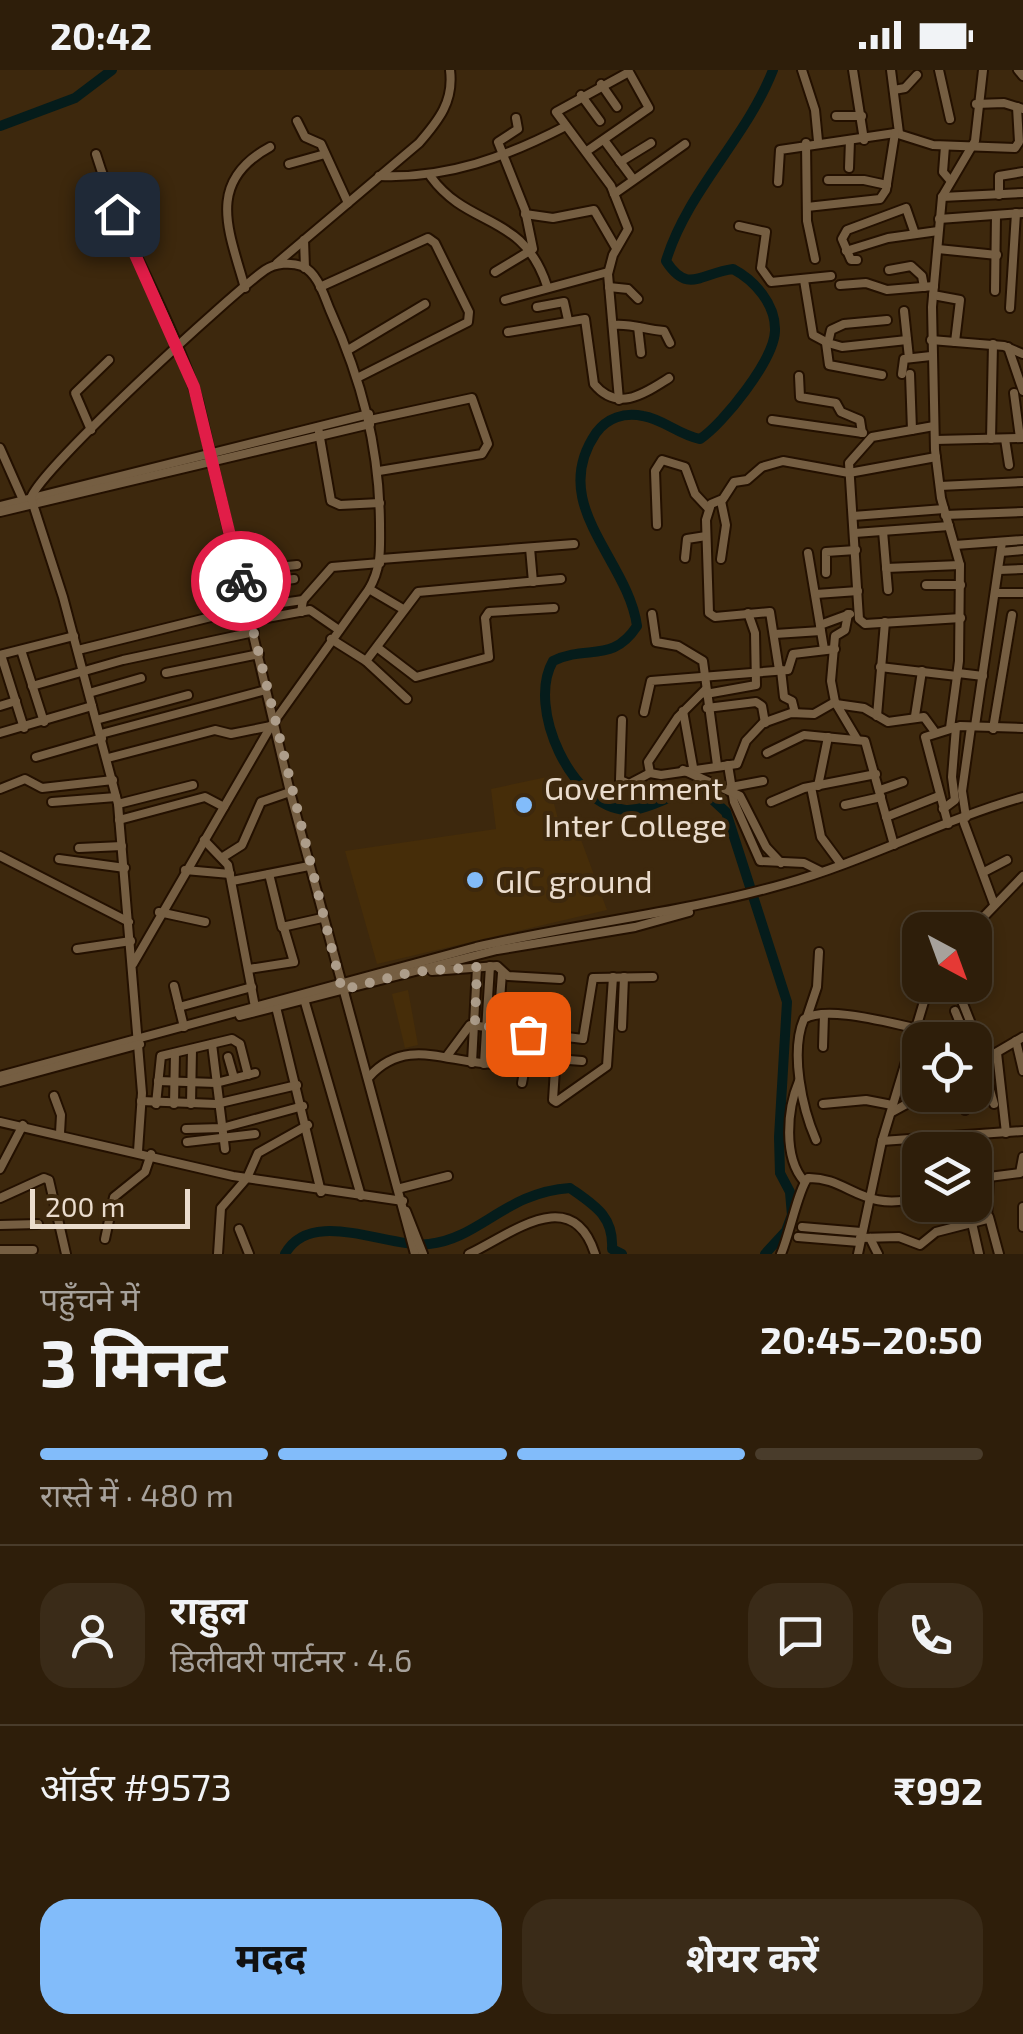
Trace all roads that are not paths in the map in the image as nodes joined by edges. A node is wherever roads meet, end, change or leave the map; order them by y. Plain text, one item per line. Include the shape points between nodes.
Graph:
1 (450, 70) edge
2 (802, 70) edge
3 (854, 70) edge
4 (892, 70) edge
5 (939, 70) edge
6 (984, 70) edge
7 (1018, 70) edge
8 (916, 75) dead end
9 (1023, 76) edge
10 (601, 84) junction
11 (894, 90) junction
12 (581, 95) junction
13 (976, 104) junction
14 (616, 107) dead end
15 (1020, 108) edge
16 (836, 116) dead end
17 (862, 116) junction
18 (516, 118) dead end
19 (950, 120) dead end
20 (600, 121) dead end
21 (298, 122) dead end
22 (566, 126) junction
23 (897, 133) junction
24 (604, 140) junction
25 (850, 140) junction
26 (864, 140) junction
27 (818, 141) junction
28 (651, 143) dead end
29 (806, 143) junction
30 (685, 144) dead end
31 (973, 145) junction
32 (945, 146) junction
33 (270, 147) dead end
34 (586, 151) junction
35 (96, 154) dead end
36 (325, 154) junction
37 (502, 155) junction
38 (620, 162) junction
39 (289, 164) dead end
40 (849, 168) dead end
41 (1023, 172) edge
42 (379, 176) junction
43 (430, 177) junction
44 (633, 179) junction
45 (950, 179) junction
46 (828, 180) dead end
47 (778, 182) dead end
48 (886, 186) junction
49 (1023, 192) edge
50 (614, 194) junction
51 (1000, 195) junction
52 (942, 197) junction
53 (348, 202) junction
54 (807, 207) junction
55 (1019, 213) edge
56 (526, 214) junction
57 (996, 215) junction
58 (939, 219) junction
59 (739, 226) dead end
60 (938, 231) junction
61 (914, 234) junction
62 (304, 240) junction
63 (616, 248) junction
64 (938, 249) junction
65 (846, 251) junction
66 (532, 253) junction
67 (997, 255) junction
68 (814, 259) dead end
69 (857, 260) dead end
70 (273, 266) junction
71 (306, 268) junction
72 (888, 270) dead end
73 (495, 272) dead end
74 (608, 272) junction
75 (831, 276) dead end
76 (804, 280) junction
77 (840, 285) dead end
78 (548, 286) junction
79 (320, 287) junction
80 (609, 287) junction
81 (244, 288) junction
82 (931, 290) junction
83 (996, 291) dead end
84 (638, 299) dead end
85 (505, 300) dead end
86 (425, 304) dead end
87 (537, 307) dead end
88 (1010, 308) dead end
89 (904, 310) dead end
90 (568, 320) junction
91 (887, 320) dead end
92 (612, 325) junction
93 (638, 326) junction
94 (508, 332) dead end
95 (907, 340) junction
96 (931, 340) junction
97 (955, 342) junction
98 (670, 343) dead end
99 (827, 343) junction
100 (993, 344) junction
101 (179, 346) junction
102 (1008, 346) junction
103 (348, 350) junction
104 (641, 353) dead end
105 (1023, 354) edge
106 (931, 356) junction
107 (909, 358) junction
108 (109, 360) dead end
109 (882, 375) dead end
110 (799, 376) dead end
111 (359, 377) junction
112 (670, 378) dead end
113 (1018, 392) edge
114 (619, 400) junction
115 (370, 419) junction
116 (772, 420) dead end
117 (934, 426) junction
118 (91, 430) junction
119 (319, 430) junction
120 (912, 430) junction
121 (862, 433) junction
122 (872, 437) junction
123 (1021, 438) edge
124 (1005, 439) junction
125 (935, 440) junction
126 (991, 440) junction
127 (0, 448) edge
128 (209, 457) junction
129 (936, 457) junction
130 (1009, 464) dead end
131 (380, 471) junction
132 (848, 473) junction
133 (1023, 482) edge
134 (940, 486) junction
135 (28, 501) junction
136 (721, 501) junction
137 (380, 503) junction
138 (0, 509) edge
139 (709, 509) junction
140 (945, 512) junction
141 (1023, 512) edge
142 (854, 516) junction
143 (657, 526) dead end
144 (949, 526) junction
145 (883, 531) junction
146 (855, 533) junction
147 (706, 536) junction
148 (1023, 540) edge
149 (574, 544) dead end
150 (955, 545) junction
151 (1001, 547) junction
152 (530, 548) junction
153 (856, 550) junction
154 (1023, 550) edge
155 (808, 553) dead end
156 (685, 558) dead end
157 (721, 559) dead end
158 (381, 562) junction
159 (960, 565) junction
160 (297, 566) dead end
161 (886, 568) junction
162 (1023, 569) edge
163 (1000, 570) junction
164 (238, 572) junction
165 (826, 573) dead end
166 (294, 579) dead end
167 (561, 579) dead end
168 (532, 582) junction
169 (926, 585) dead end
170 (961, 585) junction
171 (242, 586) junction
172 (369, 589) junction
173 (888, 590) dead end
174 (858, 591) junction
175 (996, 593) junction
176 (1023, 593) edge
177 (816, 594) junction
178 (304, 600) junction
179 (247, 608) junction
180 (554, 608) dead end
181 (403, 609) junction
182 (300, 612) junction
183 (859, 612) junction
184 (748, 613) junction
185 (652, 614) dead end
186 (848, 614) junction
187 (1012, 614) dead end
188 (962, 618) junction
189 (251, 621) junction
190 (885, 622) junction
191 (821, 628) junction
192 (338, 630) junction
193 (1010, 630) junction
194 (254, 632) junction
195 (1023, 632) edge
196 (775, 634) junction
197 (74, 636) junction
198 (331, 639) junction
199 (378, 648) junction
200 (824, 649) junction
201 (835, 649) junction
202 (22, 650) junction
203 (78, 650) junction
204 (259, 654) junction
205 (0, 655) edge
206 (366, 662) junction
207 (880, 667) junction
208 (780, 670) junction
209 (922, 672) junction
210 (83, 673) junction
211 (754, 673) junction
212 (166, 674) dead end
213 (958, 674) junction
214 (983, 676) junction
215 (704, 677) junction
216 (141, 678) dead end
217 (32, 686) junction
218 (266, 690) junction
219 (706, 692) junction
220 (89, 693) junction
221 (188, 695) dead end
222 (407, 698) dead end
223 (16, 700) junction
224 (835, 703) junction
225 (0, 706) edge
226 (92, 706) junction
227 (707, 708) junction
228 (683, 711) junction
229 (644, 712) dead end
230 (794, 714) junction
231 (877, 716) junction
232 (916, 716) junction
233 (96, 720) junction
234 (622, 720) dead end
235 (44, 722) junction
236 (765, 722) junction
237 (273, 724) junction
238 (973, 726) junction
239 (24, 728) junction
240 (953, 728) junction
241 (1023, 728) edge
242 (993, 729) junction
243 (935, 732) junction
244 (0, 733) edge
245 (102, 736) junction
246 (828, 737) junction
247 (856, 740) junction
248 (767, 753) dead end
249 (36, 757) dead end
250 (108, 758) junction
251 (728, 765) junction
252 (717, 766) junction
253 (693, 768) junction
254 (683, 770) junction
255 (650, 772) junction
256 (876, 774) junction
257 (113, 780) junction
258 (763, 781) dead end
259 (903, 782) dead end
260 (193, 785) dead end
261 (814, 786) junction
262 (0, 789) edge
263 (731, 789) junction
264 (290, 792) junction
265 (880, 794) junction
266 (939, 796) junction
267 (1023, 800) edge
268 (117, 801) junction
269 (52, 802) dead end
270 (771, 802) dead end
271 (845, 806) dead end
272 (224, 807) junction
273 (942, 808) junction
274 (886, 817) junction
275 (118, 820) junction
276 (965, 820) junction
277 (948, 824) junction
278 (204, 840) junction
279 (894, 845) junction
280 (122, 846) junction
281 (79, 848) dead end
282 (0, 856) edge
283 (223, 857) junction
284 (59, 859) dead end
285 (1007, 860) dead end
286 (840, 864) junction
287 (309, 866) junction
288 (125, 868) junction
289 (185, 870) junction
290 (820, 871) junction
291 (984, 872) junction
292 (269, 874) junction
293 (1023, 876) edge
294 (231, 877) junction
295 (790, 882) junction
296 (994, 904) junction
297 (702, 906) junction
298 (160, 912) junction
299 (987, 912) edge
300 (322, 918) junction
301 (129, 922) junction
302 (205, 922) dead end
303 (284, 928) junction
304 (131, 941) junction
305 (77, 949) dead end
306 (820, 952) dead end
307 (132, 964) junction
308 (490, 966) junction
309 (477, 967) junction
310 (249, 969) junction
311 (412, 972) junction
312 (502, 973) junction
313 (613, 977) junction
314 (624, 977) junction
315 (653, 977) dead end
316 (560, 979) dead end
317 (174, 986) dead end
318 (341, 986) junction
319 (252, 987) junction
320 (304, 998) junction
321 (179, 1007) junction
322 (254, 1007) junction
323 (276, 1007) junction
324 (955, 1011) dead end
325 (824, 1015) junction
326 (807, 1016) junction
327 (960, 1022) edge
328 (475, 1024) junction
329 (486, 1026) junction
330 (622, 1026) dead end
331 (902, 1026) edge
332 (184, 1027) junction
333 (500, 1028) junction
334 (531, 1034) junction
335 (557, 1038) junction
336 (1019, 1039) edge
337 (138, 1041) junction
338 (212, 1044) junction
339 (823, 1048) dead end
340 (192, 1049) junction
341 (175, 1053) junction
342 (997, 1053) junction
343 (447, 1056) junction
344 (992, 1056) edge
345 (228, 1057) dead end
346 (582, 1061) dead end
347 (472, 1062) junction
348 (555, 1063) junction
349 (484, 1064) junction
350 (526, 1064) junction
351 (902, 1072) edge
352 (1023, 1072) edge
353 (369, 1077) junction
354 (801, 1077) junction
355 (234, 1078) junction
356 (0, 1079) edge
357 (158, 1081) junction
358 (175, 1081) junction
359 (192, 1081) junction
360 (216, 1083) junction
361 (522, 1083) dead end
362 (297, 1085) junction
363 (54, 1096) dead end
364 (992, 1098) edge
365 (142, 1102) junction
366 (156, 1104) junction
367 (174, 1104) junction
368 (190, 1104) junction
369 (216, 1104) junction
370 (823, 1104) dead end
371 (902, 1104) edge
372 (994, 1104) dead end
373 (303, 1106) junction
374 (891, 1109) junction
375 (0, 1122) edge
376 (22, 1125) junction
377 (308, 1125) junction
378 (186, 1128) dead end
379 (222, 1128) junction
380 (1023, 1131) edge
381 (1006, 1132) junction
382 (60, 1133) junction
383 (992, 1133) edge
384 (255, 1134) dead end
385 (902, 1139) edge
386 (816, 1140) dead end
387 (882, 1141) junction
388 (187, 1142) dead end
389 (224, 1145) junction
390 (138, 1151) junction
391 (151, 1154) junction
392 (1023, 1157) edge
393 (0, 1169) edge
394 (1022, 1173) edge
395 (448, 1176) dead end
396 (992, 1177) edge
397 (247, 1178) junction
398 (804, 1181) junction
399 (401, 1188) junction
400 (322, 1192) junction
401 (361, 1196) junction
402 (0, 1198) edge
403 (902, 1198) edge
404 (867, 1201) junction
405 (405, 1206) junction
406 (1023, 1207) edge
407 (975, 1222) edge
408 (990, 1222) edge
409 (972, 1223) junction
410 (0, 1224) edge
411 (38, 1224) dead end
412 (802, 1226) dead end
413 (1023, 1227) edge
414 (239, 1229) dead end
415 (798, 1238) dead end
416 (863, 1238) junction
417 (105, 1239) dead end
418 (0, 1250) edge
419 (33, 1250) dead end
420 (66, 1254) edge
421 (218, 1254) edge
422 (250, 1254) edge
423 (419, 1254) edge
424 (469, 1254) edge
425 (594, 1254) edge
426 (781, 1254) edge
427 (858, 1254) edge
428 (878, 1254) edge
429 (979, 1254) edge
430 (999, 1254) edge

1 - 42 street via 449,100 439,120
2 - 27 street
3 - 17 street
4 - 11 street
5 - 19 street
6 - 13 street
7 - 9 street
8 - 11 street via 906,88
10 - 12 street
10 - 14 street
10 - 24 street via 630,72 650,106
11 - 23 street
12 - 20 street
12 - 22 street via 557,110
13 - 15 street
13 - 31 street
15 - 31 street via 1017,147
16 - 17 street
17 - 26 street
18 - 37 street via 518,129 499,140
21 - 36 street
22 - 34 street
22 - 37 street
23 - 26 street
23 - 32 street
23 - 48 street
24 - 34 street
24 - 38 street
25 - 26 street
25 - 27 street
25 - 40 street
27 - 29 street
28 - 38 street
29 - 47 street via 780,150
29 - 54 street
30 - 44 street
31 - 32 street
31 - 45 street
32 - 45 street
33 - 81 street via 244,165 225,199
34 - 50 street
35 - 101 street
36 - 39 street
36 - 53 street
37 - 43 street
37 - 56 street
38 - 44 street
41 - 51 street via 1000,176
42 - 43 street
42 - 53 street
43 - 66 street via 446,196 505,226
44 - 50 street
45 - 52 street
46 - 48 street
48 - 54 street via 875,201
49 - 51 street
50 - 63 street via 628,228
51 - 52 street
52 - 58 street
53 - 62 street
54 - 68 street
55 - 57 street
55 - 88 street
56 - 63 street via 553,218 594,210
56 - 66 street
57 - 58 street
57 - 67 street
58 - 60 street
59 - 76 street via 766,232 766,278
60 - 61 street
60 - 64 street
61 - 65 street
61 - 65 street via 903,208 848,230 842,239
62 - 70 street
62 - 71 street
63 - 74 street
64 - 67 street
64 - 82 street
65 - 69 street
66 - 73 street
66 - 78 street
67 - 83 street
70 - 71 street
70 - 81 street
71 - 79 street
72 - 82 street via 911,266
74 - 78 street
74 - 80 street
75 - 76 street
76 - 99 street via 813,335
77 - 82 street
78 - 85 street
79 - 103 street
79 - 111 street via 428,238 470,312 468,322
80 - 84 street via 628,289
80 - 92 street
81 - 101 street
82 - 96 street
82 - 97 street via 960,300
86 - 103 street
87 - 90 street via 564,302
89 - 95 street
90 - 94 street
90 - 114 street via 587,320 594,384
91 - 99 street via 838,325
92 - 93 street
92 - 114 street
93 - 98 street via 664,331
93 - 104 street
95 - 99 street
95 - 107 street
96 - 97 street
96 - 106 street
97 - 100 street
99 - 109 street via 829,365
100 - 102 street
100 - 126 street
101 - 118 street
101 - 128 street
102 - 105 street
102 - 113 street
103 - 111 street
106 - 107 street
106 - 117 street
107 - 120 street via 902,362
108 - 118 street via 75,393
110 - 121 street via 800,397 836,403 860,420
111 - 115 street
112 - 114 street via 637,398
113 - 123 street
115 - 119 street
115 - 131 street
115 - 131 street via 472,398 488,444 482,454
116 - 121 street
117 - 120 street
117 - 125 street
118 - 135 street
119 - 128 street
119 - 137 street via 331,501
120 - 122 street
121 - 122 street
122 - 132 street
123 - 124 street
124 - 126 street
124 - 130 street
125 - 126 street
125 - 129 street
127 - 135 street
128 - 135 street
128 - 164 street
129 - 132 street
129 - 134 street
131 - 137 street
132 - 136 street via 776,462 734,482
132 - 142 street
133 - 134 street
134 - 140 street
135 - 138 street
135 - 197 street
136 - 139 street
136 - 157 street
137 - 158 street
139 - 143 street via 694,494 685,467 662,460 656,471
139 - 147 street
140 - 141 street
140 - 142 street
140 - 144 street
142 - 146 street
144 - 145 street
144 - 150 street
145 - 146 street
145 - 161 street
146 - 153 street
147 - 156 street via 687,539
147 - 184 street via 710,615
148 - 151 street
149 - 152 street
150 - 151 street
150 - 159 street
151 - 154 street
151 - 163 street
152 - 158 street
152 - 168 street
153 - 165 street via 826,552
153 - 174 street
155 - 177 street
158 - 172 street
158 - 178 street via 332,568
159 - 161 street
159 - 170 street
160 - 164 street
161 - 173 street
162 - 163 street
163 - 175 street
164 - 171 street
166 - 171 street
167 - 168 street
168 - 181 street via 424,590
169 - 170 street
170 - 188 street
171 - 179 street
172 - 181 street
172 - 192 street
174 - 177 street
174 - 183 street
175 - 176 street
175 - 214 street
177 - 191 street
178 - 179 street
178 - 182 street
179 - 189 street
179 - 203 street
180 - 199 street via 489,612 489,657 428,676 412,676
181 - 199 street
182 - 189 street
182 - 192 street via 315,612
183 - 186 street
183 - 190 street via 863,624
184 - 196 street via 770,612
184 - 211 street
185 - 215 street via 656,642 700,657
186 - 191 street
186 - 201 street
187 - 193 street
188 - 190 street
188 - 213 street
189 - 194 street
190 - 207 street
191 - 196 street
191 - 200 street
192 - 198 street
193 - 195 street
193 - 242 street
194 - 204 street
194 - 210 street
196 - 208 street
197 - 202 street
197 - 203 street
198 - 206 street
198 - 237 street
199 - 206 street
200 - 201 street
200 - 208 street via 793,654 791,668
201 - 224 street
202 - 205 street
202 - 217 street
203 - 210 street
204 - 212 street
204 - 218 street
205 - 223 street
206 - 222 street
207 - 209 street
207 - 231 street
208 - 211 street
208 - 230 street
209 - 213 street
209 - 232 street
210 - 217 street
210 - 220 street
211 - 215 street
211 - 219 street via 754,687
213 - 214 street
213 - 240 street
214 - 238 street
215 - 219 street
215 - 229 street via 651,681
216 - 220 street
217 - 235 street
218 - 237 street
218 - 245 street
219 - 227 street
219 - 228 street
220 - 226 street
221 - 233 street
223 - 225 street
223 - 239 street
224 - 230 street via 814,714
224 - 231 street
224 - 247 street
226 - 233 street
226 - 235 street
227 - 236 street via 756,702
227 - 252 street
228 - 253 street
228 - 255 street via 648,762
230 - 236 street
231 - 232 street via 892,722
232 - 243 street via 928,718
233 - 245 street
234 - 255 street via 620,780 629,784
235 - 239 street
236 - 251 street via 746,741 739,762
237 - 250 street via 227,734 216,730
237 - 264 street
237 - 272 street
238 - 240 street
238 - 242 street
238 - 276 street via 962,790
239 - 244 street
240 - 243 street
240 - 273 street via 955,800
241 - 242 street
243 - 266 street via 923,741
245 - 249 street
245 - 250 street
246 - 247 street
246 - 248 street via 800,736
246 - 261 street
247 - 256 street via 868,744
250 - 257 street
251 - 252 street
251 - 263 street
252 - 253 street
253 - 254 street
254 - 255 street
254 - 263 street
256 - 261 street
256 - 265 street
257 - 262 street via 42,788 25,779
257 - 268 street
258 - 263 street
259 - 265 street
260 - 268 street
261 - 270 street
261 - 286 street via 821,837
263 - 290 street via 781,863
264 - 283 street via 261,802 242,845
264 - 287 street
265 - 271 street
265 - 274 street
266 - 273 street
266 - 274 street
267 - 276 street
268 - 269 street
268 - 275 street
272 - 275 street via 205,796
272 - 278 street
273 - 277 street
274 - 279 street
275 - 280 street
276 - 277 street
276 - 291 street
276 - 295 street via 822,876
277 - 279 street
278 - 283 street
278 - 289 street
279 - 286 street
280 - 281 street
280 - 288 street
282 - 301 street
283 - 294 street
284 - 288 street
285 - 291 street
286 - 290 street
287 - 292 street
287 - 300 street
288 - 301 street
289 - 294 street
289 - 298 street
290 - 295 street
291 - 296 street
292 - 294 street
292 - 303 street
293 - 296 street
294 - 310 street
295 - 297 street
296 - 299 street
297 - 311 street via 670,920
297 - 318 street via 553,929
298 - 302 street
298 - 307 street
300 - 303 street
300 - 318 street
301 - 304 street
303 - 310 street via 294,962
304 - 305 street
304 - 307 street
306 - 326 street
307 - 337 street
308 - 309 street
308 - 312 street
308 - 329 street
309 - 311 street
309 - 328 street
310 - 319 street
311 - 318 street
312 - 316 street
312 - 333 street
313 - 314 street
313 - 335 street via 589,983 584,1037
313 - 348 street via 607,1066 556,1102
314 - 315 street
314 - 330 street
317 - 321 street
318 - 320 street
318 - 322 street
318 - 353 street
319 - 321 street
319 - 322 street
320 - 323 street
320 - 401 street
321 - 332 street
322 - 332 street
323 - 337 street
323 - 362 street
324 - 327 street
325 - 326 street
325 - 331 street
325 - 339 street
326 - 354 street via 798,1044
328 - 329 street
328 - 343 street via 465,1027
328 - 347 street
329 - 333 street
329 - 349 street
332 - 337 street
333 - 334 street
333 - 349 street via 495,1063
334 - 335 street
334 - 350 street
335 - 348 street
336 - 342 street
336 - 352 street
337 - 356 street
337 - 365 street
338 - 340 street
338 - 355 street via 237,1040 252,1074
338 - 360 street
340 - 341 street
340 - 359 street
341 - 357 street via 158,1057
341 - 358 street
342 - 344 street
342 - 381 street
343 - 347 street
343 - 353 street via 396,1056
345 - 355 street
346 - 348 street
347 - 349 street
348 - 350 street
350 - 361 street
351 - 374 street
353 - 399 street
354 - 386 street
354 - 398 street via 792,1102 791,1156
355 - 360 street
357 - 358 street
357 - 366 street
358 - 359 street
358 - 367 street
359 - 360 street
359 - 368 street
360 - 369 street
362 - 369 street
362 - 373 street
363 - 382 street
364 - 372 street
365 - 366 street
365 - 390 street
366 - 367 street
367 - 368 street
368 - 369 street
369 - 379 street
370 - 374 street via 866,1100
371 - 374 street
373 - 377 street
373 - 379 street
374 - 387 street
375 - 376 street
376 - 382 street
376 - 393 street
377 - 397 street via 264,1148
377 - 400 street
378 - 379 street
379 - 389 street
380 - 381 street
381 - 383 street
382 - 390 street
384 - 389 street
385 - 387 street
387 - 404 street
388 - 389 street
390 - 391 street
391 - 397 street
391 - 417 street via 145,1172 114,1196
392 - 394 street
394 - 396 street
395 - 399 street
397 - 400 street
397 - 421 street via 221,1208
398 - 404 street via 814,1177
398 - 426 street
399 - 405 street
400 - 401 street
401 - 405 street
402 - 420 street via 48,1178
403 - 404 street
404 - 416 street
405 - 423 street
406 - 413 street
407 - 409 street
408 - 430 street
409 - 416 street via 936,1232 920,1245
409 - 429 street
410 - 411 street
412 - 416 street
414 - 422 street
415 - 416 street
416 - 427 street
416 - 428 street
418 - 419 street
424 - 425 street via 518,1225 549,1218 579,1225

